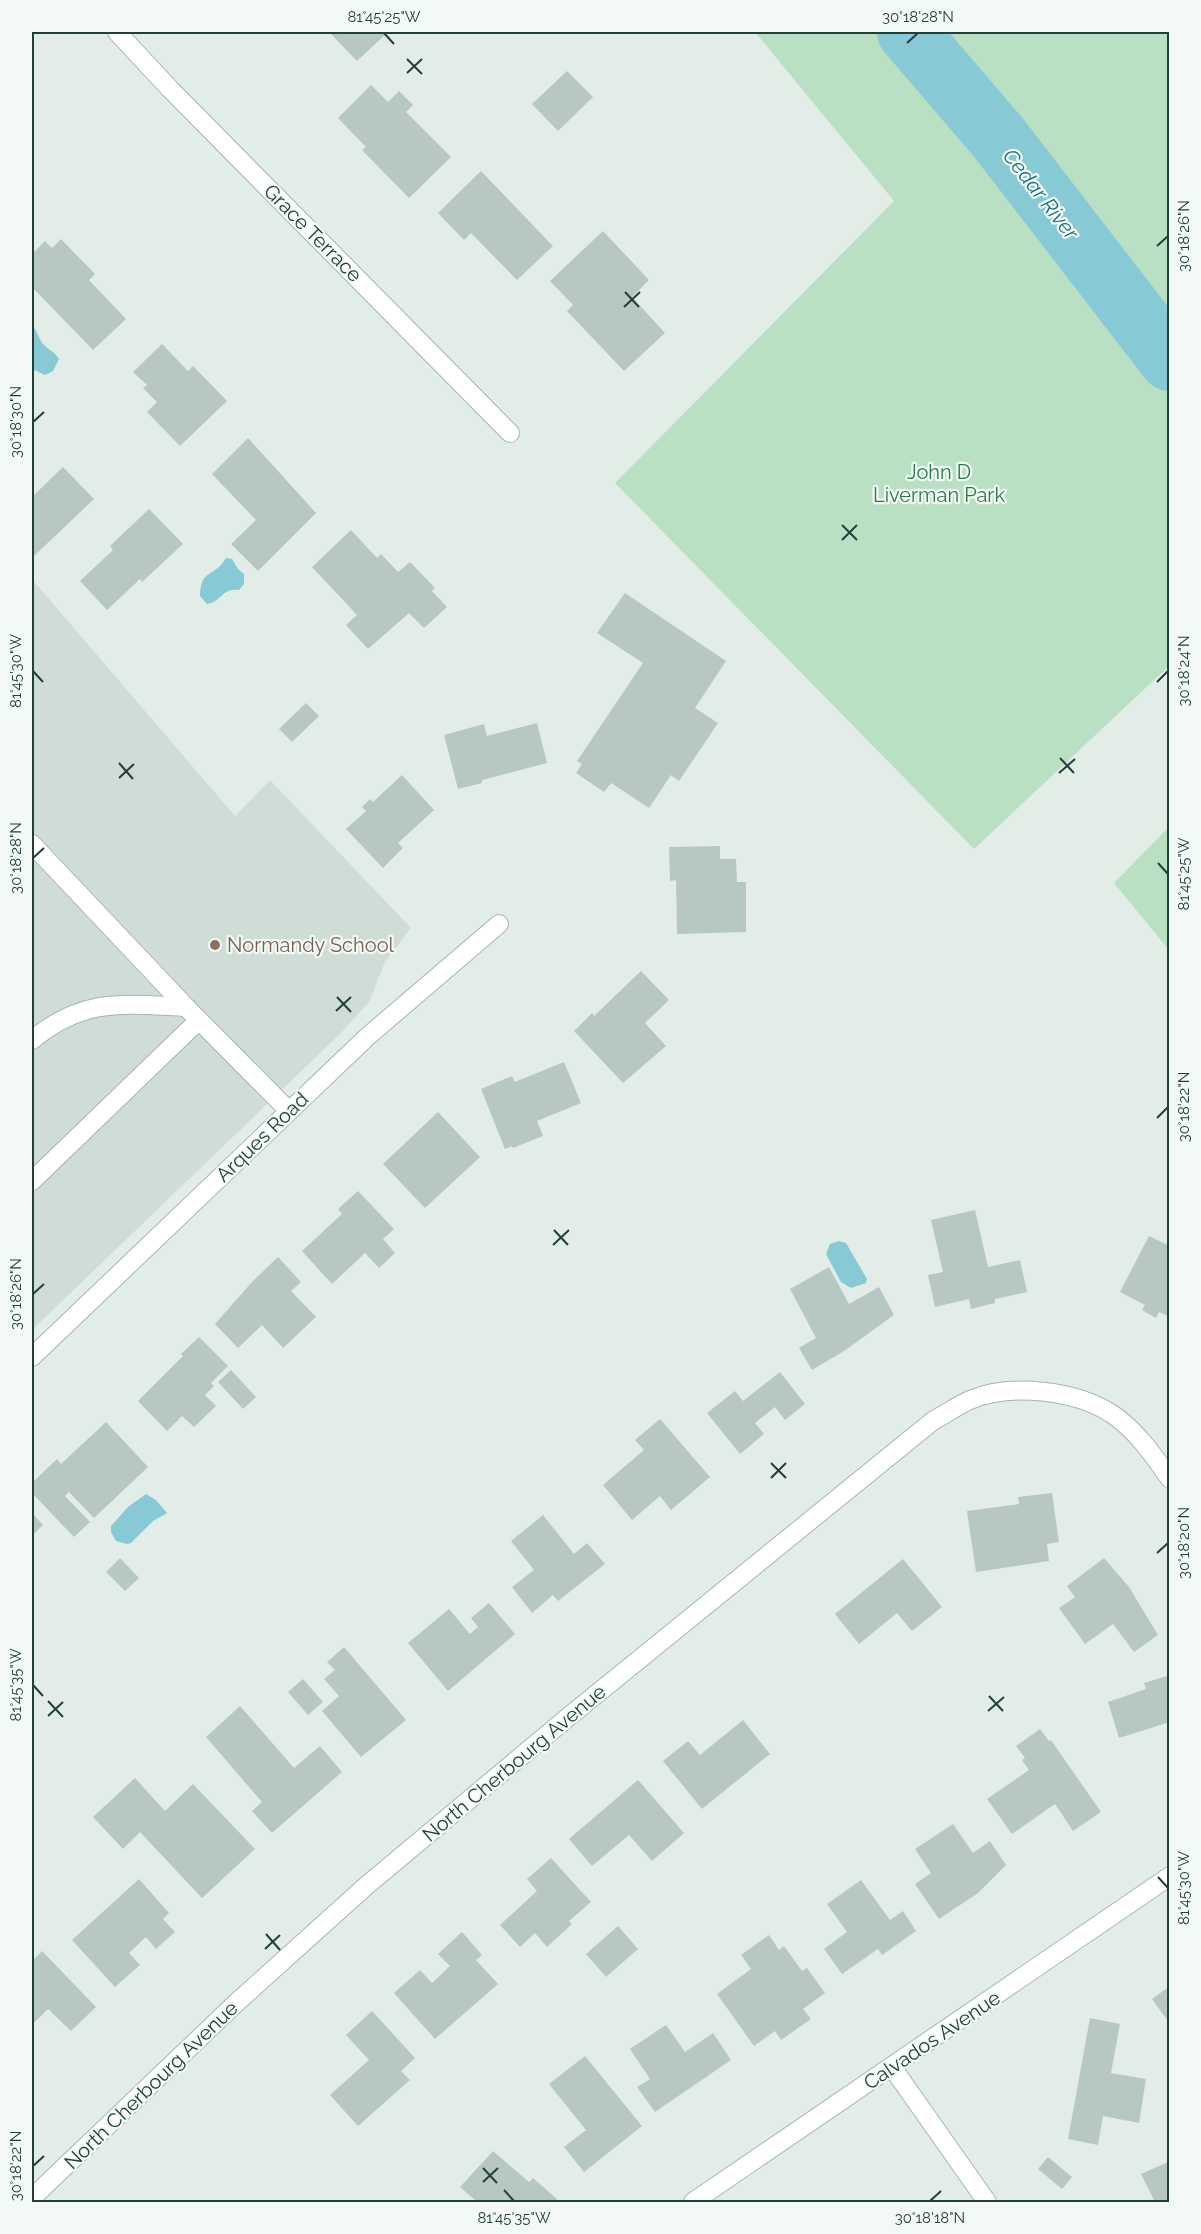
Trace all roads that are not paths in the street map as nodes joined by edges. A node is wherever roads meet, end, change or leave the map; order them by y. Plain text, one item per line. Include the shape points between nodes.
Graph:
1 (117, 32) edge
2 (510, 433) dead end
3 (32, 844) edge
4 (500, 924) dead end
5 (186, 1007) junction
6 (198, 1021) junction
7 (32, 1040) edge
8 (289, 1111) junction
9 (32, 1181) edge
10 (32, 1358) edge
11 (1170, 1479) edge
12 (1170, 1876) edge
13 (892, 2067) junction
14 (32, 2198) edge
15 (693, 2202) edge
16 (987, 2202) edge

1 - 2 street, Grace Terrace
3 - 5 street
4 - 8 street, Arques Road via 367,1037
5 - 6 street
5 - 7 street via 117,1004 84,1010 58,1021
6 - 8 street
6 - 9 street
8 - 10 street, Arques Road
11 - 14 street, North Cherbourg Avenue via 1147,1446 1112,1414 1073,1396 1004,1392 971,1400 934,1420 366,1886 235,2004
12 - 13 street, Calvados Avenue
13 - 15 street, Calvados Avenue
13 - 16 street

